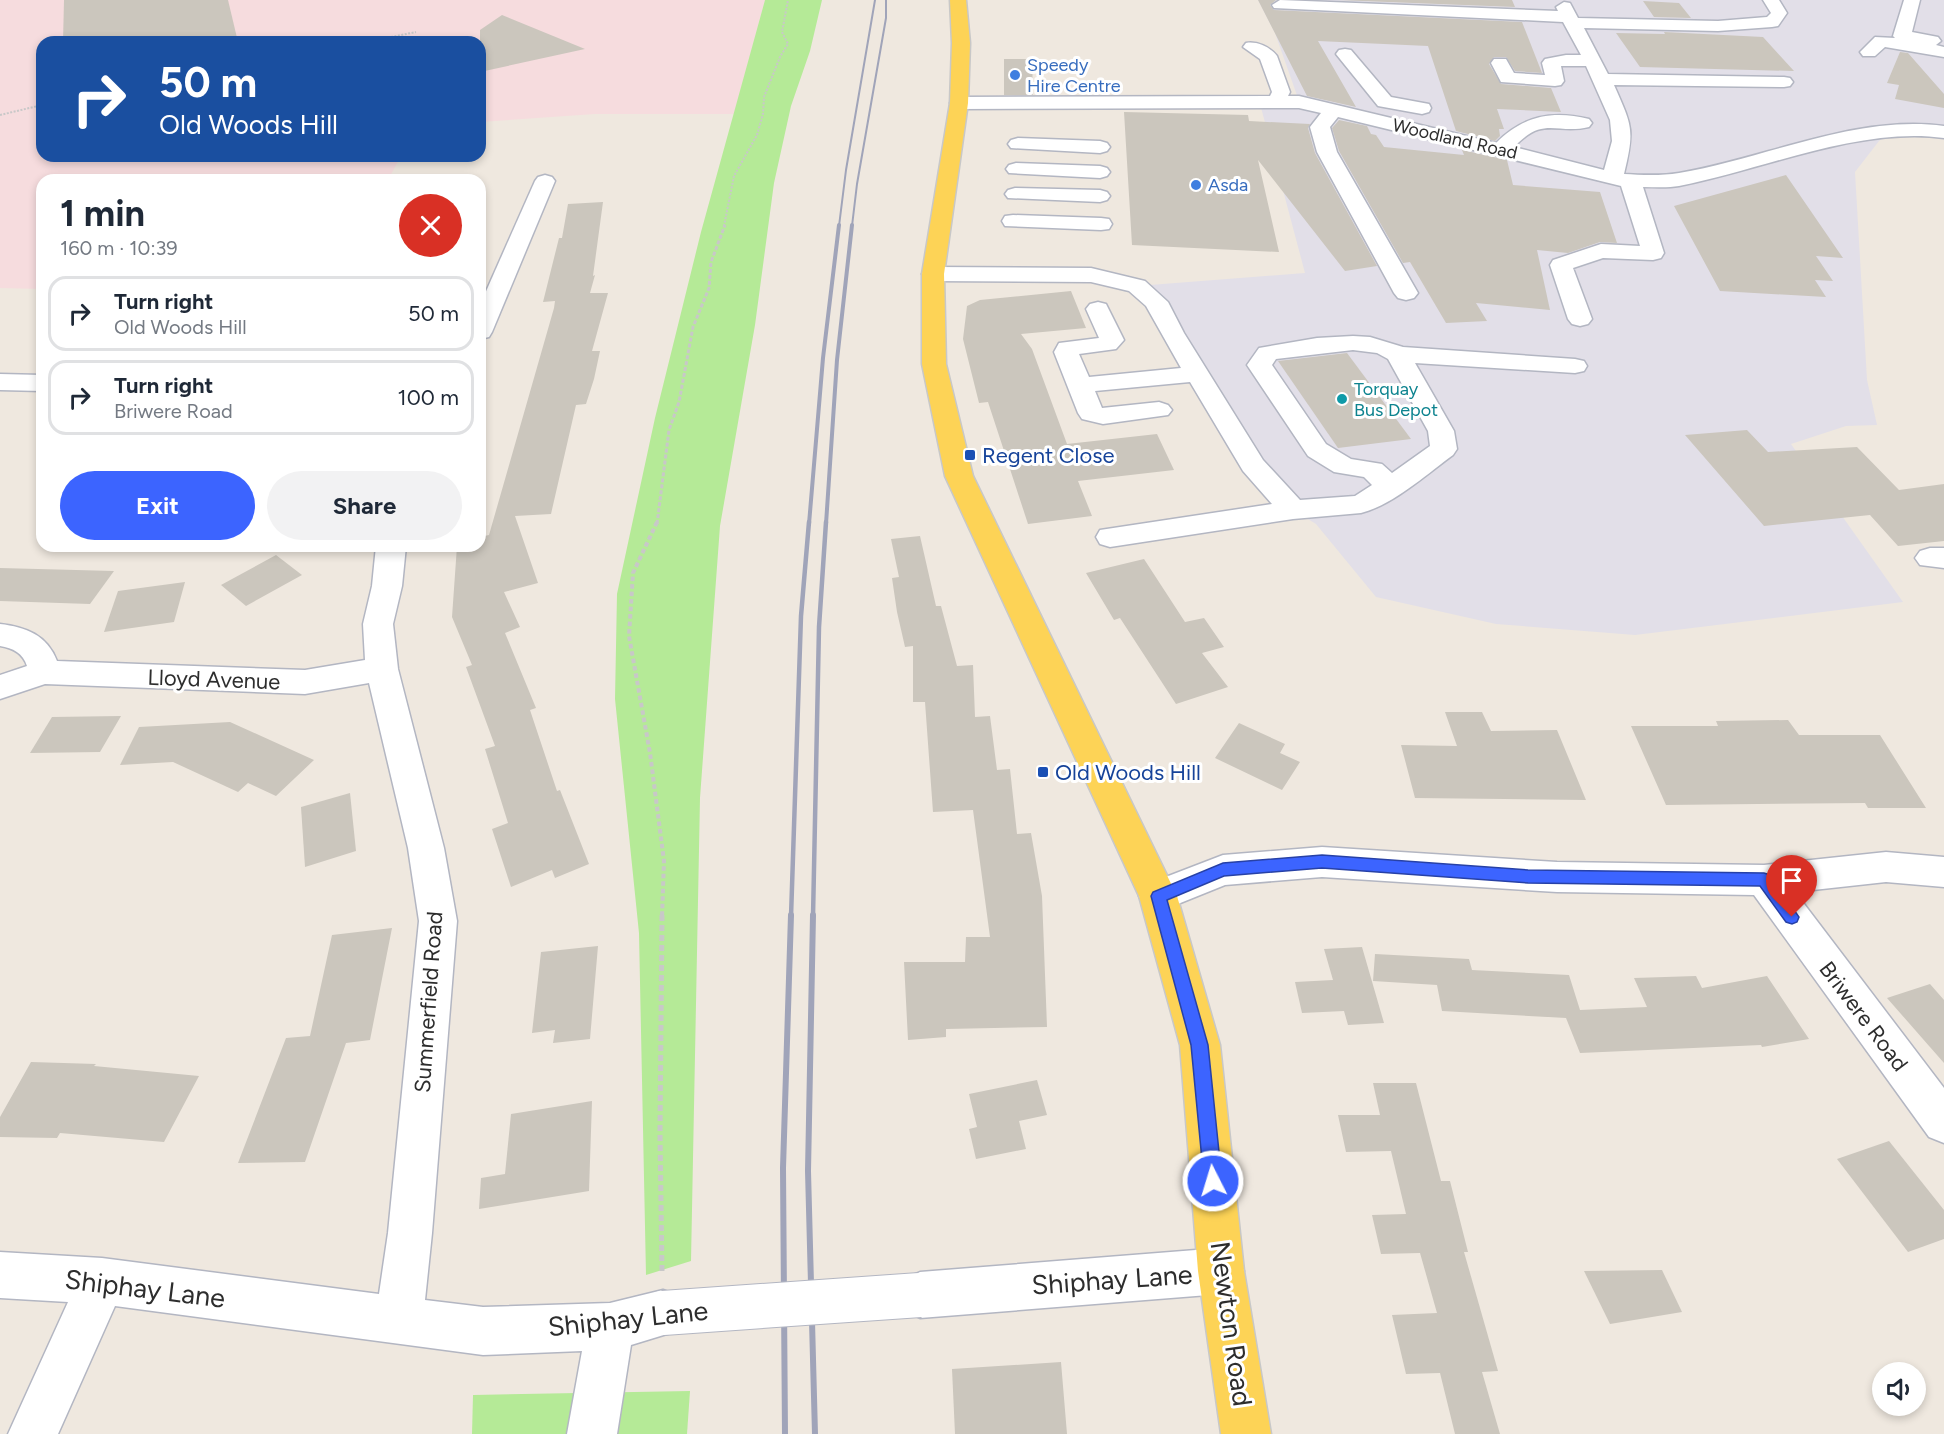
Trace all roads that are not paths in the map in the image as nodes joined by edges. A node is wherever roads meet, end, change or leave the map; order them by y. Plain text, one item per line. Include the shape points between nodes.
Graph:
1 (1560, 0) edge
2 (1771, 0) edge
3 (1912, 0) edge
4 (1280, 5) dead end
5 (957, 6) edge
6 (1572, 20) junction
7 (1944, 43) edge
8 (1252, 47) dead end
9 (1869, 52) dead end
10 (1944, 52) edge
11 (1345, 54) dead end
12 (1592, 60) junction
13 (1500, 63) dead end
14 (1602, 79) junction
15 (1784, 82) dead end
16 (1277, 101) junction
17 (959, 103) junction
18 (1333, 110) junction
19 (1582, 123) dead end
20 (1424, 132) junction
21 (1944, 132) edge
22 (1018, 144) dead end
23 (1100, 147) dead end
24 (1501, 150) junction
25 (1016, 169) dead end
26 (1100, 172) dead end
27 (1621, 179) junction
28 (545, 181) dead end
29 (1015, 194) dead end
30 (1100, 196) dead end
31 (1012, 221) dead end
32 (1101, 224) dead end
33 (933, 274) junction
34 (1406, 293) dead end
35 (1098, 309) dead end
36 (486, 318) edge
37 (1580, 319) dead end
38 (1398, 354) junction
39 (1575, 366) dead end
40 (1197, 374) junction
41 (0, 382) edge
42 (36, 383) edge
43 (1080, 385) junction
44 (1159, 410) dead end
45 (1390, 487) junction
46 (1293, 510) junction
47 (1110, 537) dead end
48 (390, 552) edge
49 (0, 635) edge
50 (382, 669) junction
51 (44, 672) junction
52 (0, 687) edge
53 (1944, 872) edge
54 (1764, 880) junction
55 (1158, 896) junction
56 (1944, 1122) edge
57 (1221, 1271) junction
58 (0, 1275) edge
59 (102, 1281) junction
60 (399, 1320) junction
61 (610, 1327) junction
62 (33, 1434) edge
63 (592, 1434) edge
64 (1246, 1434) edge

1 - 6 street
2 - 6 street via 1779,13 1772,22 1718,26
3 - 7 street via 1902,36
4 - 6 street
5 - 17 main road, Newton Road
6 - 12 street
8 - 16 street via 1268,56 1281,92
9 - 10 street via 1881,41
11 - 20 street via 1385,102 1425,109 1432,120
12 - 13 street via 1551,63 1555,81 1507,78
12 - 14 street
14 - 15 street
14 - 27 street via 1620,120
16 - 17 street, Woodland Road
16 - 18 street, Woodland Road
17 - 33 main road, Newton Road
18 - 20 street, Woodland Road
18 - 34 street via 1320,127 1327,152
19 - 24 street via 1539,120 1518,130
20 - 24 street, Woodland Road
21 - 27 street, Woodland Road via 1922,129 1861,135 1677,180
22 - 23 street
24 - 27 street, Woodland Road
25 - 26 street
27 - 37 street via 1653,254 1601,251 1561,265
28 - 36 street
29 - 30 street
31 - 32 street
33 - 40 street via 1091,275 1137,286 1156,302
33 - 55 main road, Newton Road via 934,364 959,476
35 - 43 street via 1112,340 1107,344 1068,348 1066,352
38 - 39 street
38 - 45 street via 1441,431 1444,449
38 - 45 street via 1387,346 1368,343 1326,346 1268,353 1259,365 1317,450 1344,466 1372,470
40 - 43 street
40 - 46 street via 1253,465
41 - 42 street
43 - 44 street via 1091,413 1103,416
45 - 46 street via 1361,504
46 - 47 street
48 - 50 street, Summerfield Road via 378,624
49 - 51 street via 30,643 43,662
50 - 51 street, Lloyd Avenue via 305,682
50 - 60 street, Summerfield Road via 426,848 438,921
51 - 52 street, Lloyd Avenue
53 - 54 street via 1886,867
54 - 55 street via 1528,876 1322,862 1223,870
54 - 56 street, Briwere Road
55 - 57 main road, Newton Road via 1200,1045
57 - 61 street, Shiphay Lane, bridge via 663,1313
57 - 64 main road, Newton Road
58 - 59 street, Shiphay Lane
59 - 60 street, Shiphay Lane
59 - 62 street
60 - 61 street, Shiphay Lane via 483,1331
61 - 63 street

